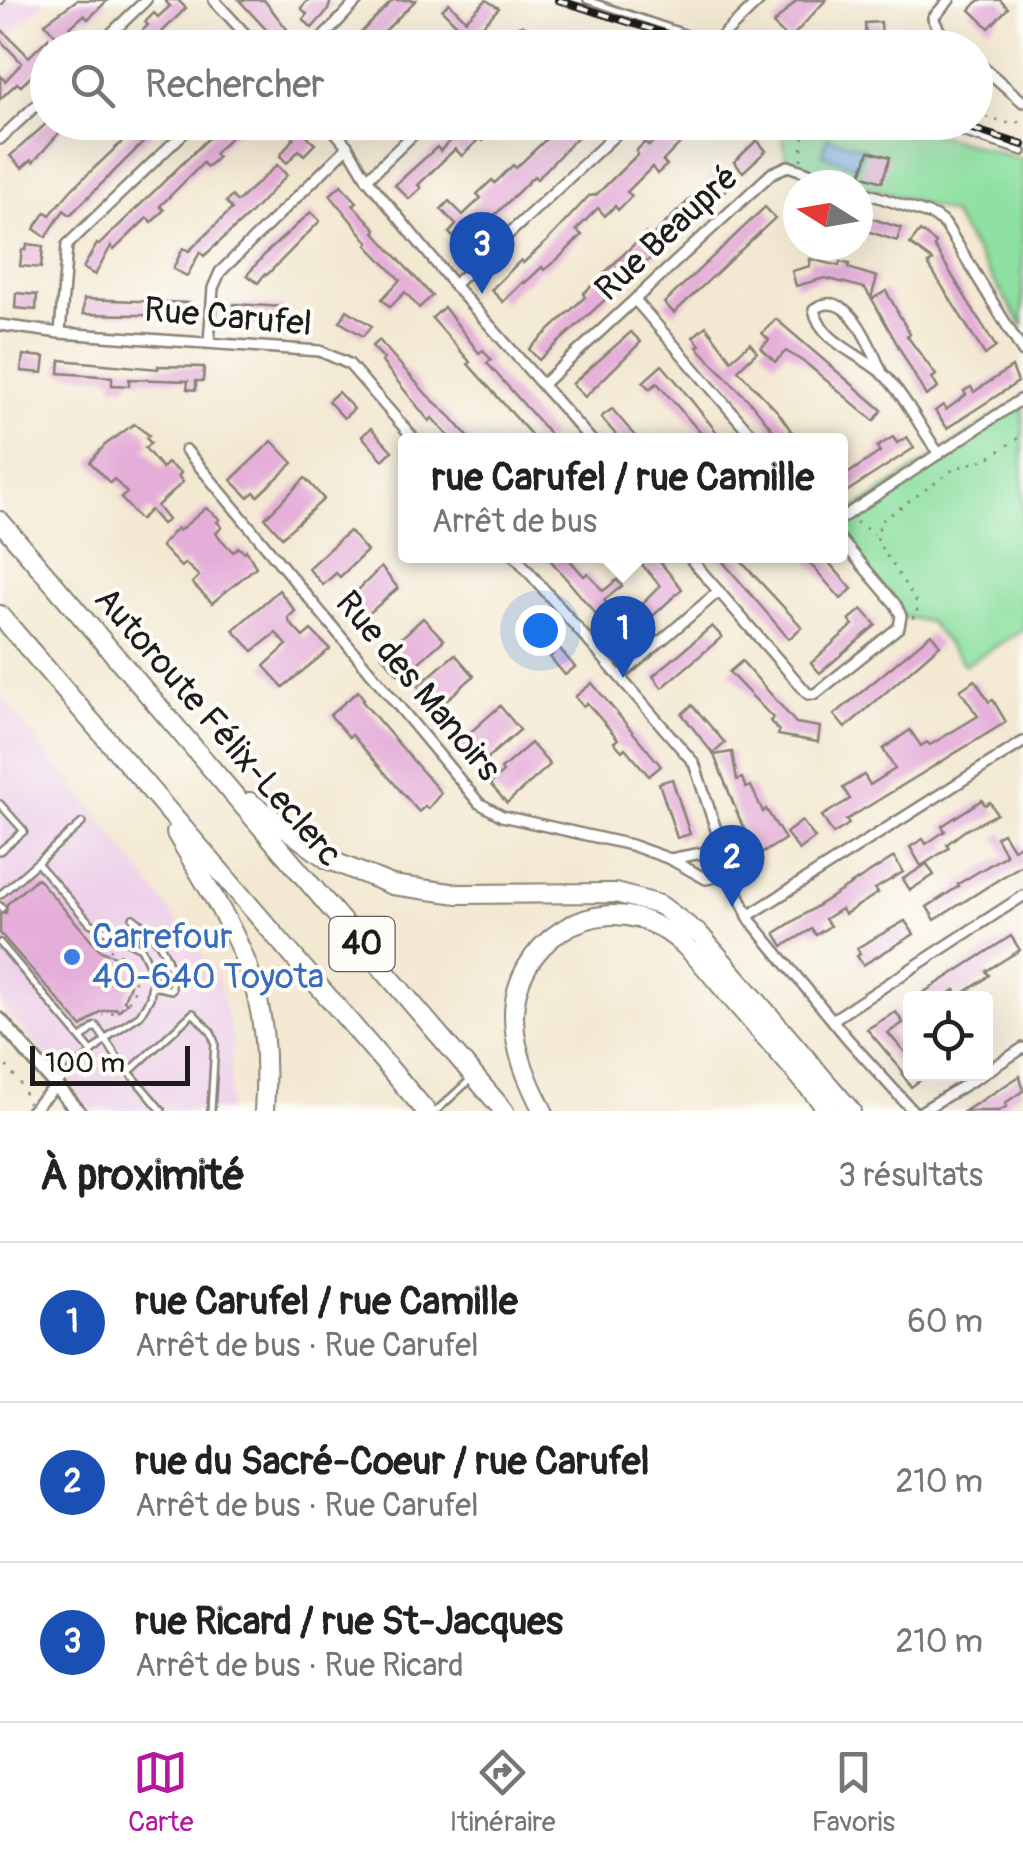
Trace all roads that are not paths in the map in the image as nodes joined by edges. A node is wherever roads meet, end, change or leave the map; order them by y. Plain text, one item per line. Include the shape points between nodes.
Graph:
1 (146, 0) edge
2 (214, 0) edge
3 (358, 0) edge
4 (588, 0) edge
5 (760, 0) edge
6 (949, 0) edge
7 (115, 30) edge
8 (242, 30) edge
9 (330, 30) edge
10 (677, 30) edge
11 (729, 30) edge
12 (939, 30) edge
13 (993, 76) edge
14 (1023, 102) edge
15 (30, 111) edge
16 (0, 140) edge
17 (176, 140) edge
18 (343, 140) edge
19 (407, 140) edge
20 (610, 140) edge
21 (985, 140) edge
22 (348, 146) junction
23 (1023, 152) edge
24 (799, 170) edge
25 (367, 179) junction
26 (873, 195) edge
27 (454, 285) junction
28 (636, 301) junction
29 (0, 325) edge
30 (60, 333) junction
31 (209, 342) junction
32 (1023, 352) edge
33 (884, 375) junction
34 (544, 384) junction
35 (1023, 398) edge
36 (410, 433) edge
37 (585, 433) edge
38 (750, 433) edge
39 (186, 450) dead end
40 (939, 454) junction
41 (848, 514) edge
42 (0, 522) edge
43 (848, 548) edge
44 (521, 563) edge
45 (694, 563) edge
46 (719, 592) junction
47 (0, 615) edge
48 (620, 676) junction
49 (1023, 742) edge
50 (219, 778) junction
51 (152, 792) junction
52 (0, 804) edge
53 (82, 823) dead end
54 (723, 849) junction
55 (0, 851) edge
56 (670, 859) junction
57 (37, 863) junction
58 (731, 874) junction
59 (15, 882) junction
60 (22, 891) dead end
61 (3, 893) edge
62 (1023, 896) edge
63 (14, 898) dead end
64 (78, 910) junction
65 (70, 916) dead end
66 (748, 916) junction
67 (134, 918) dead end
68 (142, 924) junction
69 (132, 941) junction
70 (0, 943) edge
71 (152, 986) junction
72 (834, 1019) junction
73 (0, 1020) edge
74 (81, 1038) junction
75 (106, 1039) junction
76 (1023, 1048) edge
77 (92, 1052) junction
78 (993, 1067) edge
79 (129, 1072) junction
80 (474, 1076) junction
81 (971, 1081) edge
82 (56, 1086) junction
83 (35, 1108) edge
84 (78, 1111) edge
85 (162, 1111) edge
86 (211, 1111) edge
87 (264, 1111) edge
88 (426, 1111) edge
89 (436, 1111) edge
90 (504, 1111) edge
91 (542, 1111) edge
92 (829, 1111) edge
93 (852, 1111) edge
94 (912, 1111) edge
95 (922, 1111) edge

1 - 7 street
2 - 8 street
3 - 9 street
4 - 10 lane
5 - 11 street
6 - 12 street via 933,18
13 - 14 street
15 - 16 street
17 - 30 street via 67,245
18 - 22 street
19 - 25 street
20 - 27 street
21 - 23 lane
22 - 25 street
22 - 31 street via 220,272
24 - 28 street, Rue Beaupré via 788,166 772,173
25 - 27 street
26 - 32 street via 945,224
27 - 34 street
28 - 34 street, Rue Beaupré
28 - 38 street
29 - 30 street, Rue Carufel
30 - 31 street, Rue Carufel
31 - 36 street, Rue Carufel via 337,356
33 - 33 street via 856,318 836,305 814,308 830,336
33 - 40 street
34 - 37 street
35 - 40 street
39 - 56 street, Rue des Manoirs via 479,804 502,816
40 - 41 street
42 - 50 highway, Autoroute Félix-Leclerc / 40
43 - 46 street via 901,616 898,627 815,694 808,694
44 - 48 street
45 - 46 street
46 - 48 street
47 - 51 highway, 40
48 - 54 street via 694,763
49 - 66 street
50 - 80 highway, Autoroute Félix-Leclerc / 40
50 - 93 highway via 310,848 382,882 448,894 616,893 660,905 700,934
51 - 87 highway via 255,981 266,1048
51 - 88 highway, 40
52 - 55 lane via 24,831
53 - 57 lane
54 - 56 street, Rue des Manoirs
54 - 58 street
56 - 58 street, Rue des Manoirs via 706,879
57 - 59 lane
57 - 64 lane
58 - 66 street
59 - 60 lane
59 - 61 lane
61 - 63 lane
62 - 72 street
64 - 65 lane
64 - 69 lane via 96,927
66 - 72 street
67 - 68 lane
68 - 69 lane
68 - 71 lane via 170,968 172,990
69 - 71 lane via 148,958
70 - 74 lane
71 - 75 lane via 140,1016
72 - 94 street
73 - 82 street
74 - 75 lane via 96,1026
74 - 77 lane
75 - 77 lane
75 - 79 lane
76 - 78 street
77 - 82 lane
79 - 85 lane
79 - 86 lane via 193,1013 215,1043
80 - 89 lane
80 - 90 highway, Autoroute Félix-Leclerc / 40
81 - 95 street
82 - 83 street
82 - 84 street
91 - 92 highway via 514,1028 520,979 557,932 608,915 651,923 679,940

